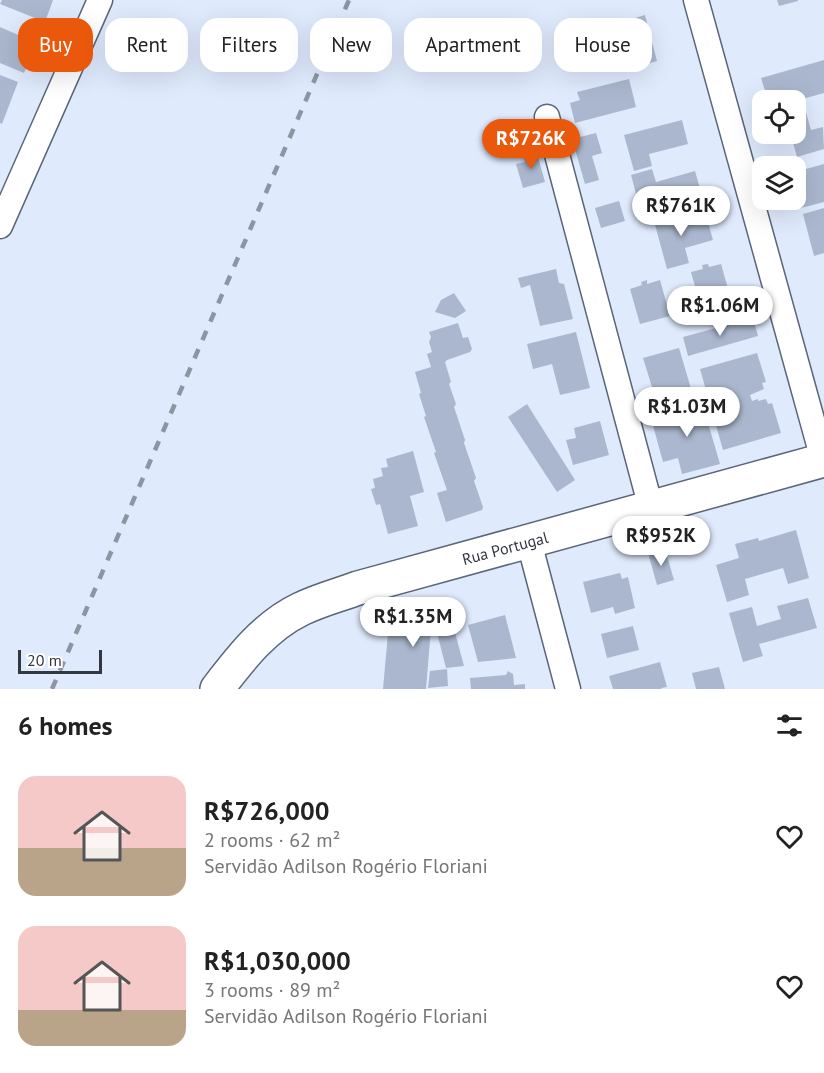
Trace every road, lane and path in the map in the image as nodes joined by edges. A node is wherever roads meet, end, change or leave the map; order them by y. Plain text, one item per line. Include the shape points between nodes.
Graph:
1 (100, 0) edge
2 (696, 0) edge
3 (547, 117) dead end
4 (0, 226) edge
5 (824, 461) edge
6 (651, 508) junction
7 (529, 542) junction
8 (217, 689) edge
9 (568, 689) edge

1 - 4 street
2 - 5 street
3 - 6 street
5 - 6 street, Rua Portugal
6 - 7 street, Rua Portugal
7 - 8 street, Rua Portugal via 358,588 300,609 270,629
7 - 9 street

